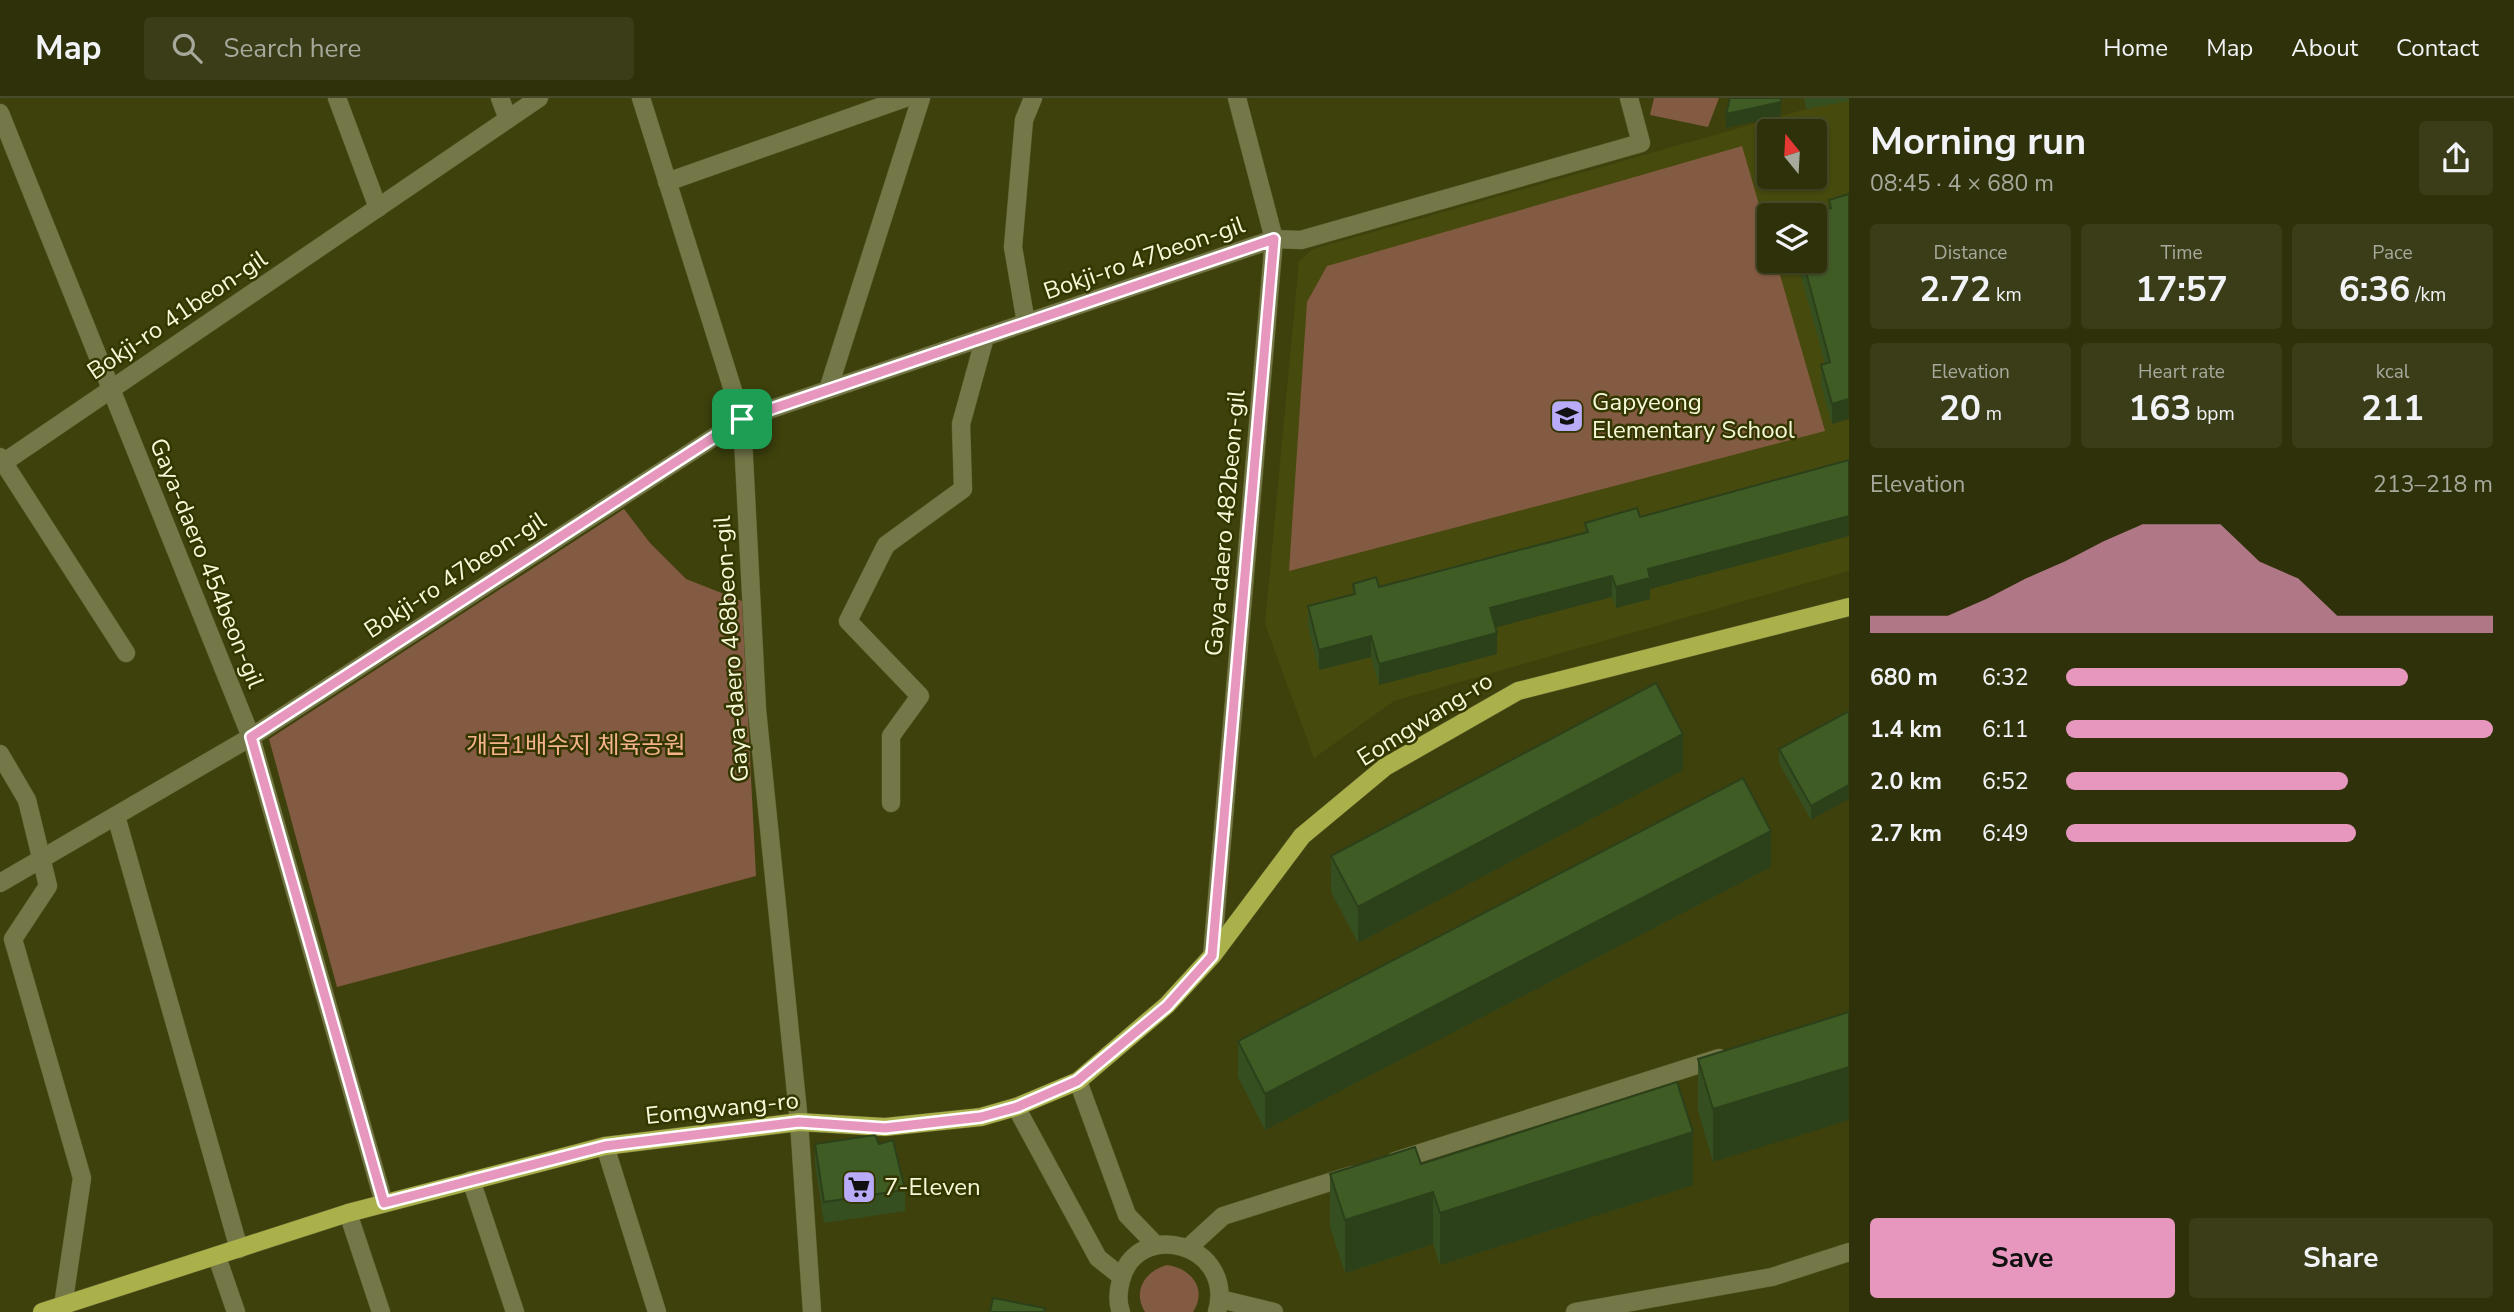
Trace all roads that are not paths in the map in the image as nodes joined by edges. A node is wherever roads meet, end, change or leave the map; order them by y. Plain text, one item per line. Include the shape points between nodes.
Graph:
1 (337, 98) edge
2 (500, 98) edge
3 (539, 98) edge
4 (641, 98) edge
5 (905, 98) edge
6 (921, 98) edge
7 (1033, 98) edge
8 (1237, 98) edge
9 (1629, 98) edge
10 (0, 113) edge
11 (508, 119) junction
12 (667, 182) junction
13 (378, 208) junction
14 (1274, 239) junction
15 (1026, 323) junction
16 (985, 337) junction
17 (111, 390) junction
18 (828, 390) junction
19 (742, 419) junction
20 (1, 461) edge
21 (1849, 607) edge
22 (126, 653) dead end
23 (251, 737) junction
24 (0, 754) edge
25 (891, 803) dead end
26 (116, 816) junction
27 (42, 859) junction
28 (0, 883) edge
29 (1212, 956) junction
30 (1742, 1051) edge
31 (1077, 1081) junction
32 (1017, 1107) junction
33 (799, 1122) junction
34 (605, 1146) junction
35 (471, 1180) junction
36 (384, 1203) junction
37 (348, 1213) junction
38 (1156, 1245) junction
39 (1188, 1248) junction
40 (239, 1249) junction
41 (1849, 1252) edge
42 (217, 1257) junction
43 (1122, 1277) junction
44 (63, 1306) junction
45 (1219, 1306) edge
46 (42, 1312) edge
47 (236, 1312) edge
48 (381, 1312) edge
49 (515, 1312) edge
50 (657, 1312) edge
51 (812, 1312) edge
52 (1121, 1312) edge
53 (1274, 1312) edge
54 (1576, 1312) edge

1 - 13 street
2 - 11 street
3 - 11 street, Bokji-ro 41beon-gil
4 - 12 street, Gaya-daero 468beon-gil
5 - 12 street
6 - 18 street
7 - 15 street via 1024,120 1013,247
8 - 14 street, Gaya-daero 482beon-gil
9 - 14 street, Bokji-ro 47beon-gil via 1641,144 1301,240
10 - 17 street, Gaya-daero 454beon-gil
11 - 13 street, Bokji-ro 41beon-gil
12 - 19 street, Gaya-daero 468beon-gil
13 - 17 street, Bokji-ro 41beon-gil
14 - 15 street, Bokji-ro 47beon-gil
14 - 29 street, Gaya-daero 482beon-gil
15 - 16 street, Bokji-ro 47beon-gil
16 - 18 street, Bokji-ro 47beon-gil
16 - 25 street via 961,424 963,489 886,545 848,621 920,696 891,736
17 - 20 street, Bokji-ro 41beon-gil
17 - 23 street, Gaya-daero 454beon-gil
18 - 19 street, Bokji-ro 47beon-gil
19 - 23 street, Bokji-ro 47beon-gil
19 - 33 street, Gaya-daero 468beon-gil via 757,710
20 - 22 street, Bokji-ro 41beon-gil
21 - 29 main road, Eomgwang-ro via 1518,691 1385,767 1302,836
23 - 26 street, Bokji-ro 47beon-gil
23 - 36 street, Gaya-daero 454beon-gil
24 - 27 street via 27,800
26 - 27 street, Bokji-ro 47beon-gil
26 - 40 street
27 - 28 street, Bokji-ro 47beon-gil
27 - 44 street via 48,886 13,939 82,1178
29 - 31 main road, Eomgwang-ro via 1167,1006
30 - 39 street via 1223,1216
31 - 32 main road, Eomgwang-ro
31 - 38 street via 1127,1214
32 - 33 main road, Eomgwang-ro via 981,1117 885,1128
32 - 43 street via 1098,1258
33 - 34 main road, Eomgwang-ro
33 - 51 street, Gaya-daero 468beon-gil
34 - 35 main road, Eomgwang-ro
34 - 50 street
35 - 36 main road, Eomgwang-ro
35 - 49 street
36 - 37 main road, Eomgwang-ro
37 - 40 main road, Eomgwang-ro
37 - 48 street
38 - 39 street
38 - 43 street via 1130,1262
39 - 45 street via 1213,1269 1219,1283
40 - 42 main road, Eomgwang-ro
41 - 54 street via 1772,1277
42 - 44 main road, Eomgwang-ro
42 - 47 street
43 - 52 street via 1118,1293
44 - 46 main road, Eomgwang-ro
45 - 53 street

